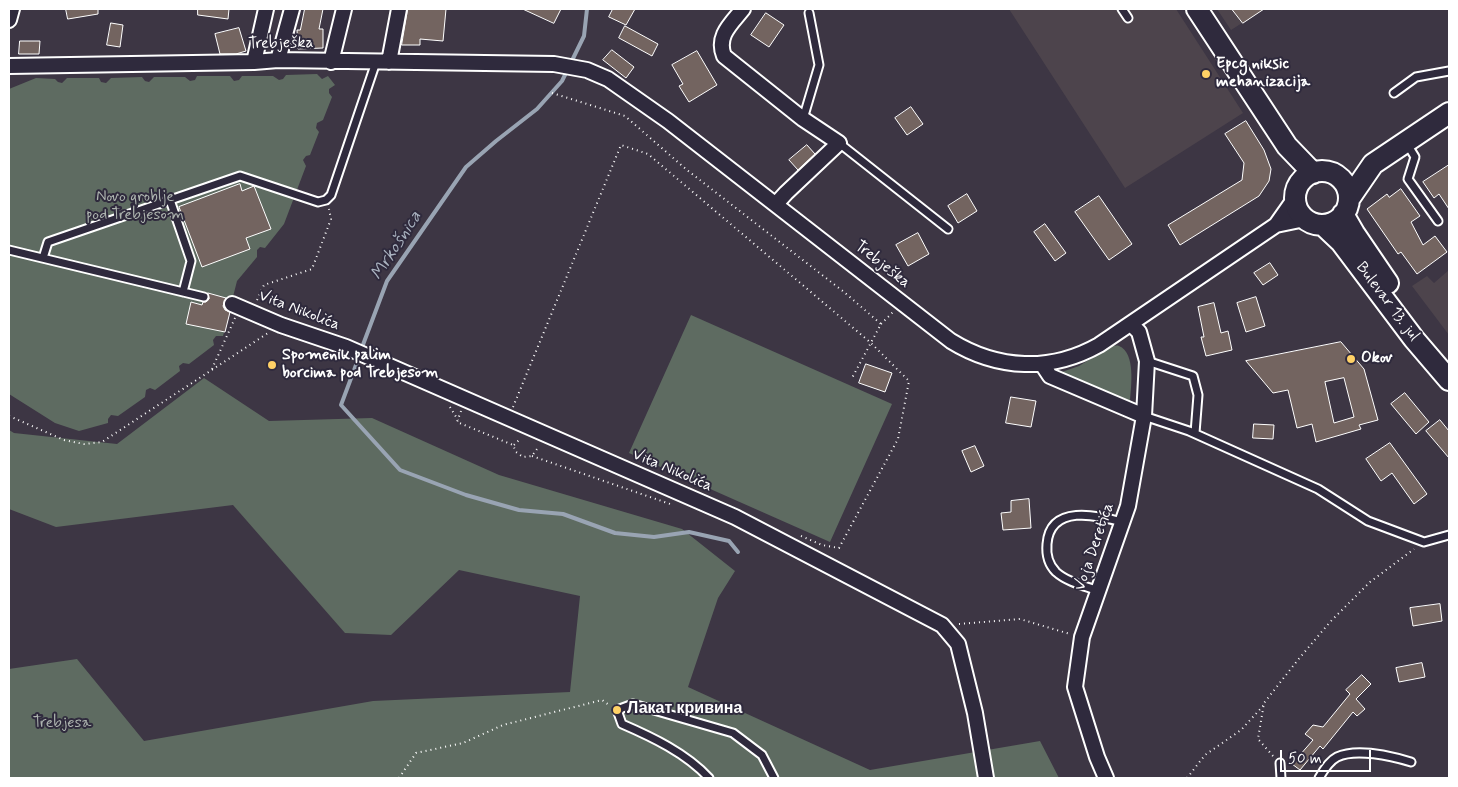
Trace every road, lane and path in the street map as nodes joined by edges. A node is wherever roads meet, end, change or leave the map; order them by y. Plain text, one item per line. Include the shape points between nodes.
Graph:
1 (12, 9) edge
2 (266, 9) edge
3 (292, 9) edge
4 (344, 9) edge
5 (399, 9) edge
6 (743, 9) edge
7 (1122, 9) edge
8 (1197, 9) edge
9 (809, 13) dead end
10 (1128, 18) dead end
11 (9, 20) edge
12 (278, 60) junction
13 (254, 62) junction
14 (331, 62) junction
15 (382, 62) junction
16 (9, 66) edge
17 (1449, 71) edge
18 (552, 92) dead end
19 (1394, 93) dead end
20 (1449, 113) edge
21 (803, 119) junction
22 (1405, 141) junction
23 (839, 142) junction
24 (1372, 164) junction
25 (1310, 182) junction
26 (170, 200) junction
27 (326, 200) junction
28 (776, 204) junction
29 (1346, 207) junction
30 (1314, 222) junction
31 (1438, 222) dead end
32 (1276, 225) junction
33 (948, 229) dead end
34 (9, 250) edge
35 (43, 258) junction
36 (183, 292) junction
37 (204, 297) dead end
38 (902, 302) junction
39 (241, 308) junction
40 (881, 324) junction
41 (1131, 324) junction
42 (281, 325) junction
43 (871, 342) junction
44 (1147, 361) junction
45 (1042, 364) junction
46 (1449, 364) edge
47 (212, 369) junction
48 (852, 378) dead end
49 (1449, 380) edge
50 (464, 399) junction
51 (9, 416) edge
52 (1144, 416) junction
53 (508, 418) junction
54 (540, 432) junction
55 (1194, 433) junction
56 (532, 456) junction
57 (676, 506) dead end
58 (1122, 522) junction
59 (795, 533) dead end
60 (1449, 535) edge
61 (1424, 542) junction
62 (1099, 590) junction
63 (942, 625) junction
64 (1082, 637) junction
65 (610, 705) dead end
66 (1264, 705) junction
67 (1411, 762) dead end
68 (1280, 763) joint
69 (399, 778) edge
70 (709, 778) edge
71 (774, 778) edge
72 (986, 778) edge
73 (1106, 778) edge
74 (1187, 778) edge
75 (1281, 778) edge
76 (1319, 778) edge

1 - 11 street
2 - 13 street
3 - 12 street
4 - 14 street
5 - 15 street
6 - 21 street via 725,33 721,44 724,56
7 - 10 lane
8 - 25 main road
9 - 21 lane via 819,65
12 - 13 street, Trebješka
12 - 14 street, Trebješka
13 - 16 street, Trebješka
14 - 15 street, Trebješka
15 - 27 lane via 331,195
15 - 28 street, Trebješka via 554,64 587,70 608,79 668,121
17 - 19 lane via 1416,77
18 - 40 path via 625,116 687,170
20 - 22 main road
21 - 23 street
22 - 24 main road
22 - 31 lane via 1415,157 1408,179
23 - 28 street
23 - 33 lane
24 - 25 main road
24 - 29 main road
25 - 29 main road via 1339,177 1344,184
25 - 30 main road via 1296,206
25 - 32 street
26 - 27 lane via 240,176 318,202
26 - 35 lane via 48,242
26 - 36 lane via 191,261
27 - 39 path via 331,218 312,269 264,285
28 - 38 street, Trebješka
29 - 30 main road via 1331,224
29 - 46 main road, Bulevar 13. jul via 1354,233
30 - 32 street
30 - 49 main road, Bulevar 13. jul via 1341,242
32 - 41 street, Trebješka
34 - 35 lane
35 - 36 lane
36 - 37 lane
38 - 40 path
38 - 45 street, Trebješka via 971,352 1008,363
39 - 42 street, Vita Nikolića
39 - 47 path
40 - 43 path
41 - 44 street, Voja Deretića via 1138,332
41 - 45 street, Trebješka via 1086,352
42 - 47 path
42 - 50 street, Vita Nikolića via 346,347
43 - 48 path
43 - 53 path via 648,154 621,146
43 - 59 path via 909,381 898,439 839,548 822,545
44 - 52 street, Voja Deretića
44 - 55 lane via 1193,376 1198,395
45 - 52 street via 1050,376
47 - 51 path via 102,442 84,444 64,440
50 - 53 street, Vita Nikolića
50 - 56 path via 457,422 514,445 516,452 523,457
52 - 55 lane
52 - 58 street, Voja Deretića via 1128,506
53 - 54 street, Vita Nikolića
54 - 56 path via 537,449
54 - 63 street, Vita Nikolića via 735,517
55 - 61 lane via 1318,490 1368,521
56 - 57 path
58 - 62 street, Voja Deretića
58 - 62 lane via 1098,515 1069,516 1056,522 1048,539 1046,557 1057,573
60 - 61 lane
61 - 66 path via 1370,582 1330,622
62 - 64 street, Voja Deretića
63 - 64 path via 1020,619
63 - 72 street, Vita Nikolića via 958,644 975,713
64 - 73 street, Voja Deretića via 1075,687
65 - 69 path via 602,700 503,725 463,743 416,753
66 - 68 path via 1258,739
66 - 74 path via 1241,730 1206,755
67 - 76 lane via 1378,755 1345,755 1335,758
68 - 75 lane
70 - 71 lane via 654,738 622,724 617,710 633,704 733,733 762,755

